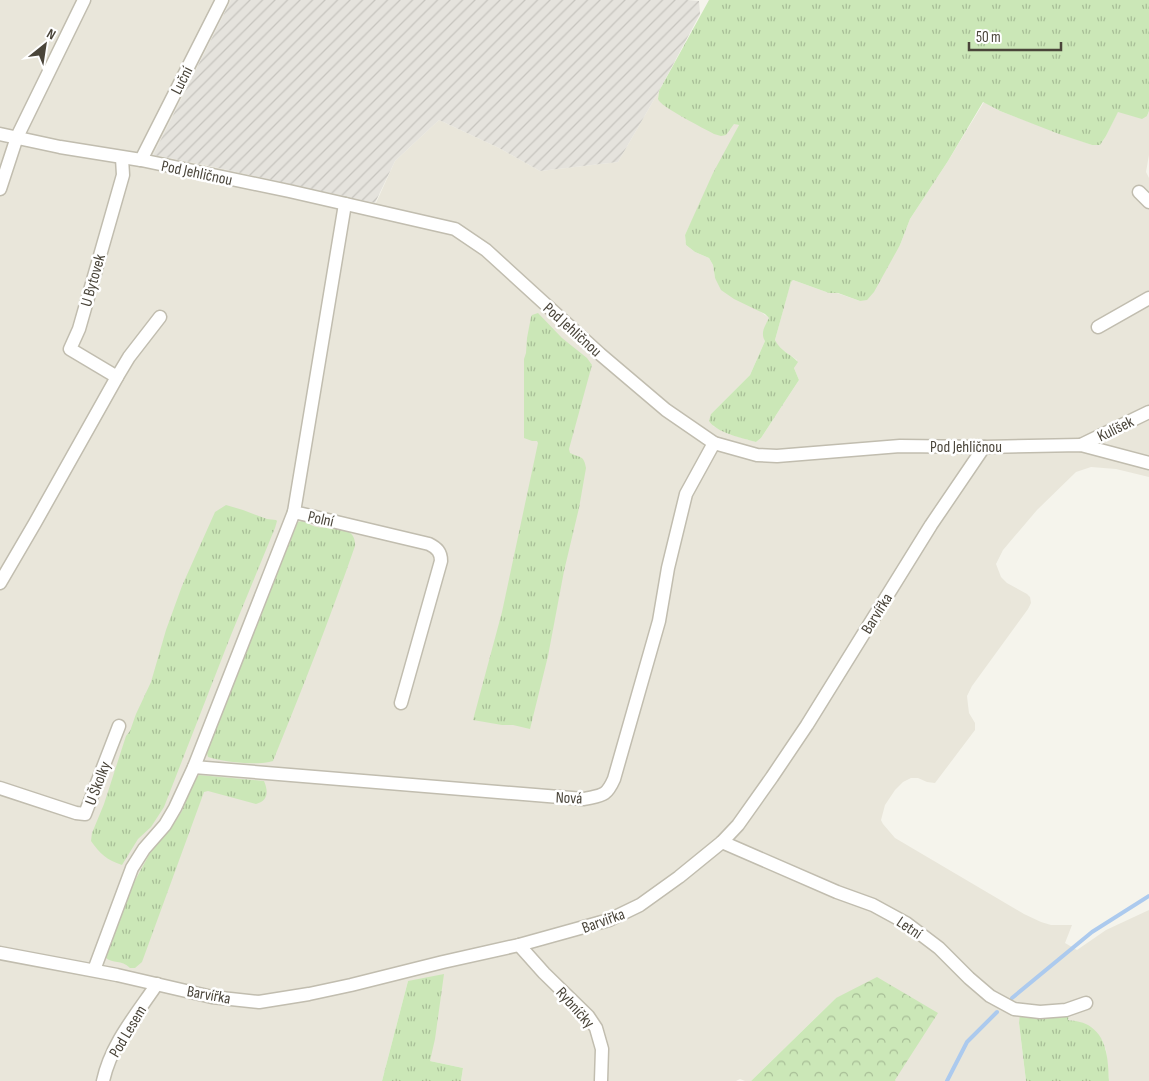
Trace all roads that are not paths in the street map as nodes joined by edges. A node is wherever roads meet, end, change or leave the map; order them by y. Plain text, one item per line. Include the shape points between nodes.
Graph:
1 (84, 0) edge
2 (222, 0) edge
3 (0, 134) edge
4 (17, 137) junction
5 (122, 158) junction
6 (140, 160) junction
7 (0, 189) edge
8 (1138, 192) dead end
9 (1149, 202) edge
10 (345, 204) junction
11 (1149, 298) edge
12 (160, 317) dead end
13 (1098, 326) dead end
14 (117, 377) junction
15 (1149, 412) edge
16 (714, 443) junction
17 (1081, 445) junction
18 (984, 447) junction
19 (1149, 464) edge
20 (294, 512) junction
21 (0, 583) edge
22 (401, 703) dead end
23 (119, 726) dead end
24 (194, 767) junction
25 (0, 788) edge
26 (722, 842) junction
27 (519, 946) junction
28 (0, 953) edge
29 (94, 970) junction
30 (157, 984) junction
31 (1086, 1002) dead end
32 (103, 1081) edge
33 (601, 1081) edge

1 - 4 street
2 - 6 street, Luční
3 - 4 street, Pod Jehličnou
4 - 5 street, Pod Jehličnou
4 - 7 street
5 - 6 street, Pod Jehličnou
5 - 14 street, U Bytovek via 123,175 79,329 70,349
6 - 10 street, Pod Jehličnou
8 - 9 street
10 - 16 street, Pod Jehličnou via 455,229 486,250 666,410
10 - 20 street, Polní
11 - 13 street
12 - 14 street
14 - 21 street
15 - 17 street, Kulíšek
16 - 18 street, Pod Jehličnou via 757,455 777,456 900,446
16 - 24 street, Nová via 686,494 659,620 614,779 609,790 602,795 584,799
17 - 18 street, Pod Jehličnou
17 - 19 street, Pod Jehličnou
18 - 26 street, Barvířka via 931,524 807,725 738,825
20 - 22 street, Polní via 429,544 439,552 440,561
20 - 24 street
23 - 25 street, U Školky via 85,814
24 - 29 street via 170,817 132,868
26 - 27 street, Barvířka via 640,906 609,920
26 - 31 street, Letní via 873,905 906,923 939,948 990,996 1014,1009 1066,1010
27 - 30 street, Barvířka via 351,985 259,1002
27 - 33 street, Rybníčky via 596,1028 602,1050
28 - 29 street, Barvířka
29 - 30 street, Barvířka
30 - 32 street, Pod Lesem via 113,1049

